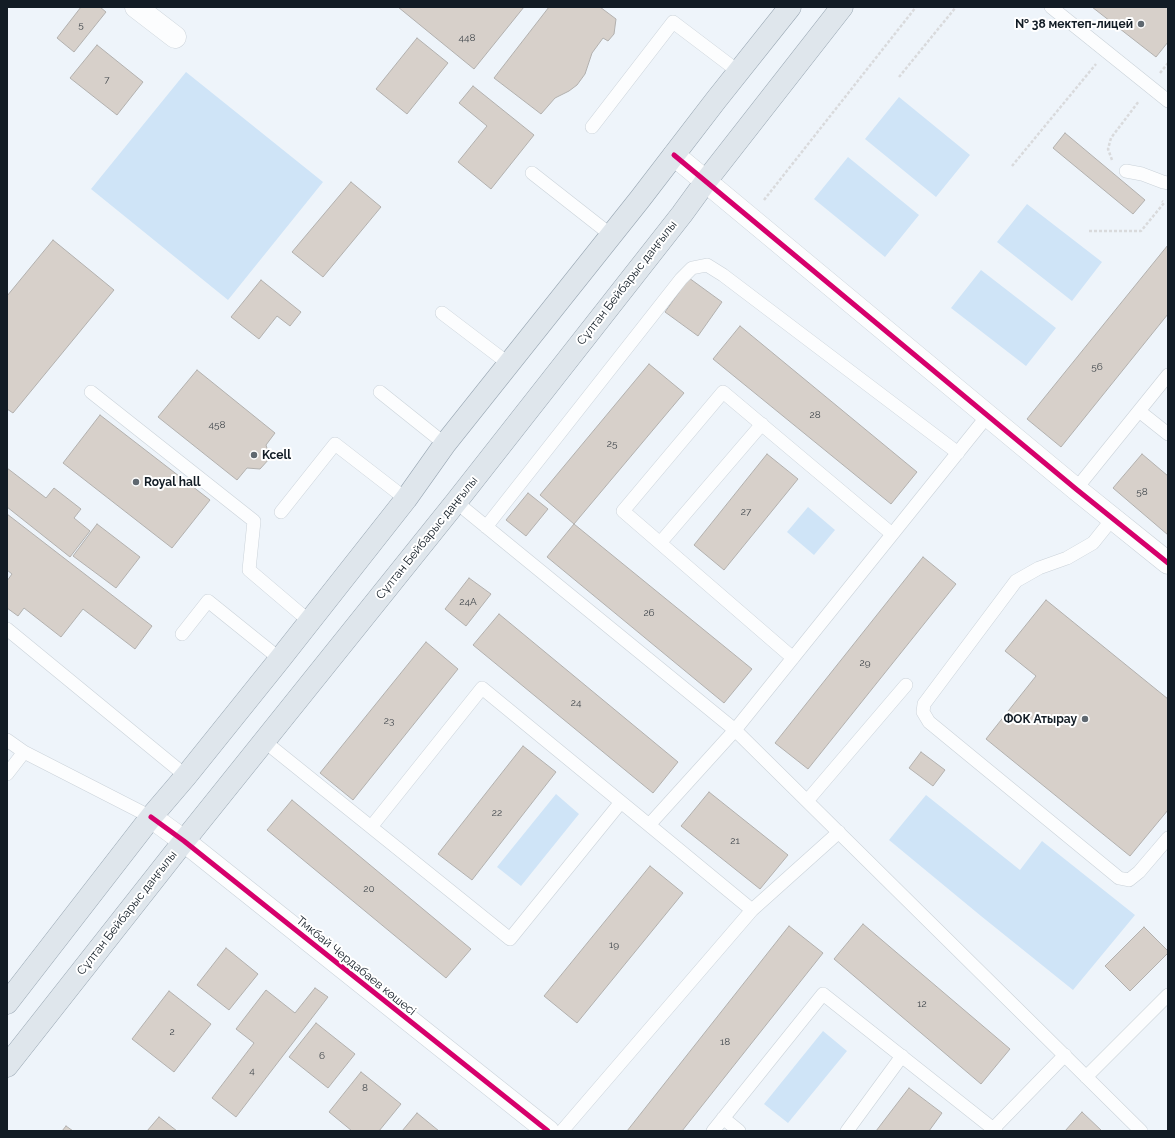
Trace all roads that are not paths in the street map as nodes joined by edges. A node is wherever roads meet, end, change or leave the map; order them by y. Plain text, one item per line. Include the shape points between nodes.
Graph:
1 (136, 7) edge
2 (790, 7) edge
3 (842, 7) edge
4 (1051, 7) edge
5 (175, 37) dead end
6 (739, 72) junction
7 (1168, 101) edge
8 (592, 127) dead end
9 (674, 155) junction
10 (1126, 171) dead end
11 (532, 173) dead end
12 (706, 181) junction
13 (1168, 183) edge
14 (611, 234) junction
15 (442, 313) dead end
16 (509, 364) junction
17 (1168, 375) edge
18 (91, 392) dead end
19 (380, 392) dead end
20 (1139, 411) junction
21 (988, 415) junction
22 (762, 424) junction
23 (1168, 434) edge
24 (445, 444) junction
25 (958, 453) junction
26 (1076, 489) junction
27 (406, 499) junction
28 (456, 502) junction
29 (281, 512) dead end
30 (1113, 518) junction
31 (486, 527) junction
32 (892, 534) junction
33 (660, 543) junction
34 (1168, 563) edge
35 (309, 621) junction
36 (7, 629) edge
37 (182, 634) dead end
38 (793, 658) junction
39 (280, 659) junction
40 (906, 685) dead end
41 (735, 730) junction
42 (7, 740) edge
43 (264, 741) junction
44 (24, 752) junction
45 (7, 774) edge
46 (186, 776) junction
47 (807, 801) junction
48 (621, 802) junction
49 (151, 817) junction
50 (649, 825) junction
51 (371, 827) junction
52 (839, 832) junction
53 (1168, 838) edge
54 (184, 841) junction
55 (752, 910) junction
56 (1168, 995) edge
57 (7, 1003) edge
58 (902, 1056) junction
59 (1065, 1056) junction
60 (7, 1066) edge
61 (1086, 1077) junction
62 (724, 1118) junction
63 (994, 1130) edge
64 (548, 1131) edge
65 (562, 1131) edge
66 (713, 1131) edge
67 (739, 1131) edge
68 (847, 1131) edge
69 (1141, 1131) edge

1 - 5 street
2 - 6 main road
3 - 12 main road, Сұлтан Бейбарыс даңғылы
4 - 7 lane
6 - 8 lane via 673,22
6 - 9 main road
9 - 12 street
9 - 14 main road
10 - 13 lane
11 - 14 lane
12 - 21 street
12 - 28 main road, Сұлтан Бейбарыс даңғылы
14 - 16 main road
15 - 16 lane
16 - 24 main road
17 - 20 lane
18 - 35 lane via 254,520 249,570
19 - 24 lane
20 - 23 lane
20 - 26 lane
21 - 25 lane
21 - 26 street
22 - 32 lane
22 - 33 lane
22 - 33 lane via 724,392 623,511
24 - 27 main road
25 - 31 lane via 723,275 707,266 692,268
25 - 32 lane
26 - 30 street
27 - 29 lane via 335,444
27 - 35 main road
28 - 31 lane
28 - 43 main road, Сұлтан Бейбарыс даңғылы
30 - 34 street
30 - 53 lane via 1093,543 1016,581 924,704 923,712 930,722 1119,878 1129,880 1139,872
31 - 41 lane
32 - 38 lane
33 - 38 lane
35 - 39 main road
36 - 46 lane
37 - 39 lane via 208,601
38 - 41 lane
39 - 46 main road
40 - 47 lane
41 - 47 lane
41 - 50 lane
42 - 44 lane
43 - 51 lane
43 - 54 main road, Сұлтан Бейбарыс даңғылы
44 - 45 lane
44 - 49 lane
46 - 49 main road
47 - 52 lane
48 - 50 lane
48 - 51 lane via 510,939
48 - 51 lane via 482,688
49 - 54 street, Тмкбай Чердабаев көшесі
49 - 57 main road
50 - 55 lane
52 - 55 lane
52 - 59 lane
54 - 60 main road, Сұлтан Бейбарыс даңғылы
54 - 64 street, Тмкбай Чердабаев көшесі
55 - 65 lane
56 - 61 lane
58 - 62 lane via 823,994
58 - 63 lane
58 - 68 lane
59 - 61 lane
59 - 63 lane
61 - 69 lane
62 - 66 lane
62 - 67 lane

